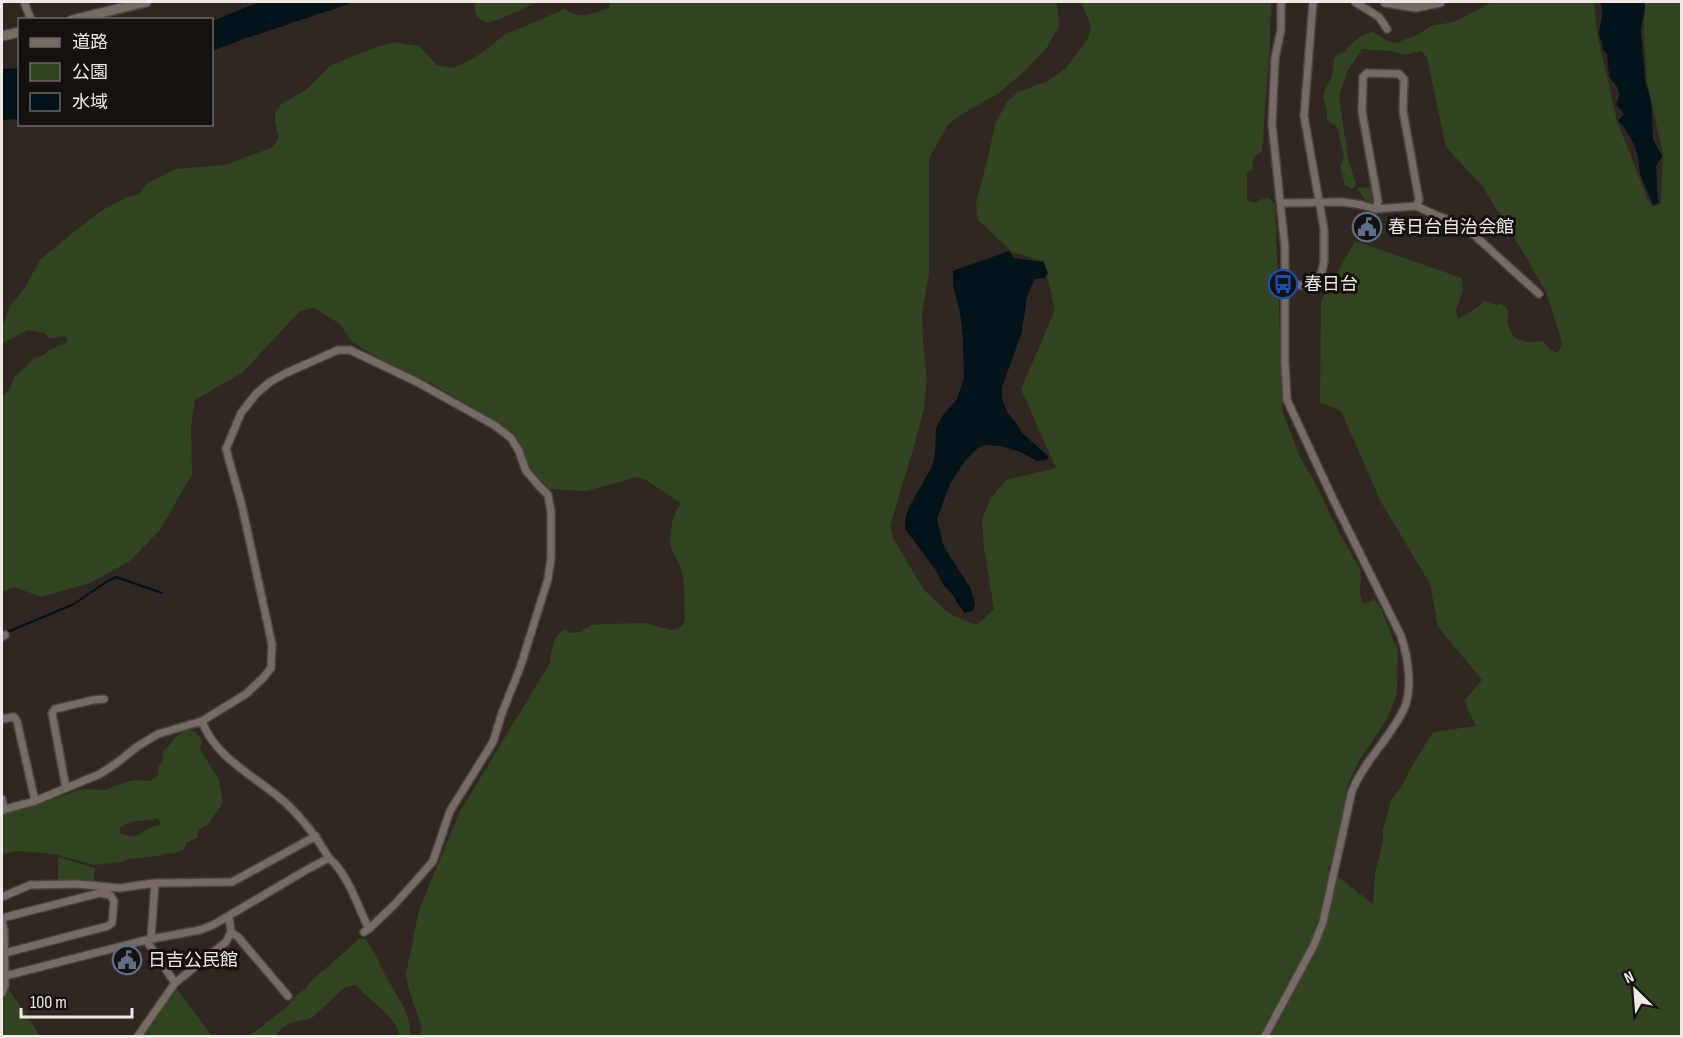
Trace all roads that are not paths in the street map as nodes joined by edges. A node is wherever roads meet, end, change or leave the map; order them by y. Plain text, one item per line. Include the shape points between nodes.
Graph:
1 (24, 2) edge
2 (142, 2) edge
3 (1281, 2) edge
4 (1313, 2) edge
5 (1355, 2) edge
6 (1385, 2) edge
7 (1440, 2) edge
8 (1404, 4) edge
9 (30, 18) edge
10 (80, 18) edge
11 (1387, 29) dead end
12 (18, 32) edge
13 (2, 36) edge
14 (1320, 202) junction
15 (1281, 203) junction
16 (1416, 206) junction
17 (1376, 209) junction
18 (1286, 284) junction
19 (1539, 294) dead end
20 (104, 699) dead end
21 (2, 719) edge
22 (202, 721) junction
23 (66, 788) junction
24 (2, 799) edge
25 (35, 801) junction
26 (3, 810) edge
27 (315, 836) junction
28 (329, 858) junction
29 (155, 883) junction
30 (2, 897) edge
31 (229, 917) junction
32 (2, 920) edge
33 (231, 932) junction
34 (149, 939) junction
35 (5, 953) junction
36 (5, 976) junction
37 (175, 983) junction
38 (2, 993) edge
39 (288, 996) dead end
40 (138, 1036) edge
41 (1265, 1036) edge

1 - 9 street
2 - 10 street
3 - 15 street via 1272,124
4 - 14 street via 1304,116
5 - 11 street via 1379,17
6 - 8 street
7 - 8 street via 1416,7
12 - 13 street
14 - 15 street
14 - 17 street
14 - 18 street via 1324,261 1318,280 1311,286
15 - 18 street
16 - 17 street
16 - 17 street via 1419,200 1403,111 1404,79 1399,74 1367,73 1363,77 1362,112 1378,201
16 - 19 street via 1462,224
18 - 41 street via 1287,400 1401,636 1407,657 1408,686 1404,708 1352,791 1323,922
20 - 23 street via 52,713
21 - 25 street via 14,717 17,721
22 - 23 street via 158,734 100,774
22 - 27 street via 218,747 286,803
22 - 28 street via 246,694 271,668 272,645 226,449 241,413 256,394 286,373 338,350 350,350 415,381 511,438 526,471 548,495 550,558 543,597 493,742 450,811 433,861 367,930 345,878
23 - 25 street
24 - 26 street
25 - 26 street
27 - 28 street
27 - 29 street via 232,882
28 - 31 street
29 - 30 street via 120,888 30,885
29 - 34 street
31 - 33 street
31 - 34 street via 200,930
32 - 35 street
32 - 35 street via 100,893 110,895 114,901 112,923 108,926
33 - 37 street via 226,942
33 - 39 street
34 - 36 street
34 - 37 street
35 - 36 street
36 - 38 street
37 - 40 street

